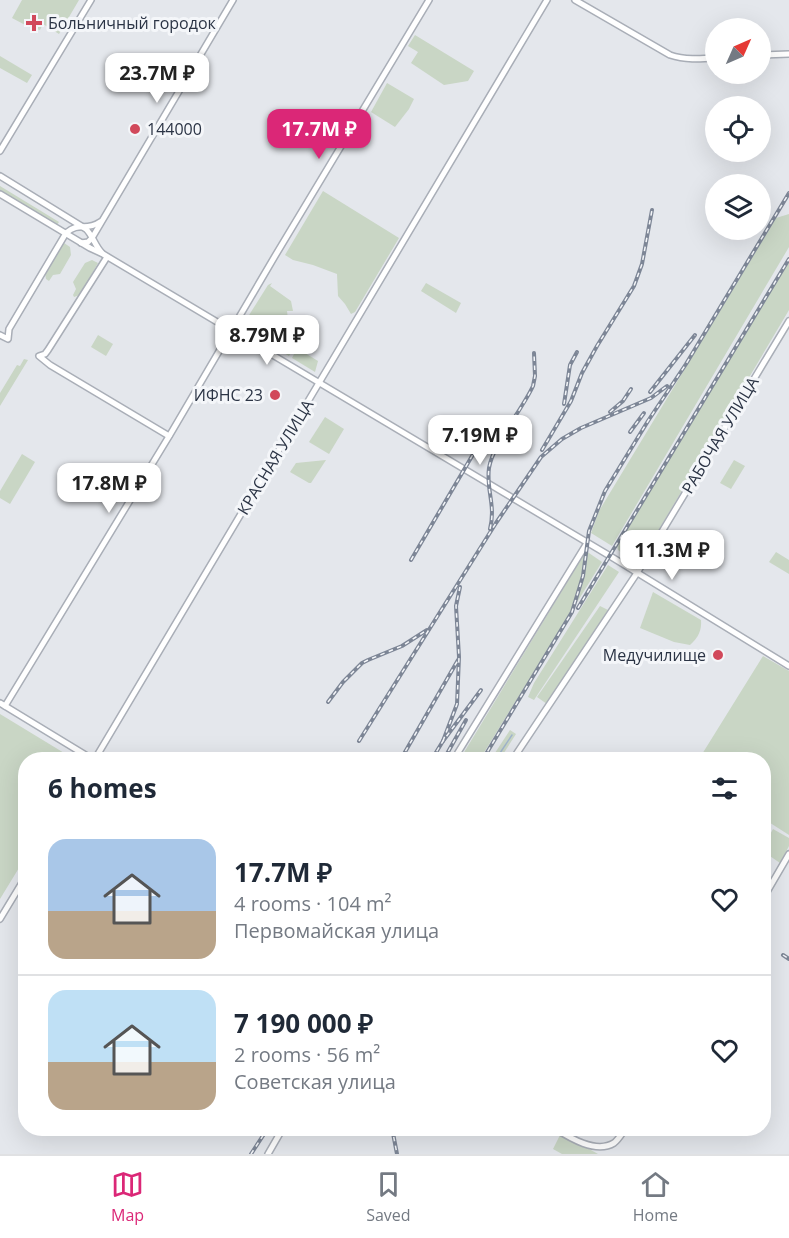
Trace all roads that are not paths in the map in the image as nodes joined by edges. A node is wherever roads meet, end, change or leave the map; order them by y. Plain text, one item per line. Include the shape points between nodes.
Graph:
1 (91, 0) edge
2 (233, 0) edge
3 (429, 0) edge
4 (547, 0) edge
5 (575, 0) edge
6 (789, 54) edge
7 (771, 55) edge
8 (705, 59) edge
9 (0, 151) edge
10 (0, 176) edge
11 (0, 194) edge
12 (101, 221) junction
13 (75, 227) junction
14 (84, 227) junction
15 (66, 233) junction
16 (72, 237) junction
17 (92, 238) junction
18 (79, 242) junction
19 (105, 256) junction
20 (789, 321) edge
21 (231, 331) junction
22 (0, 334) edge
23 (319, 383) junction
24 (169, 436) junction
25 (587, 543) junction
26 (637, 573) junction
27 (789, 666) edge
28 (3, 704) edge
29 (82, 752) edge
30 (98, 752) edge
31 (458, 752) edge
32 (518, 752) edge
33 (789, 854) edge
34 (771, 885) edge
35 (18, 887) edge
36 (2, 909) edge
37 (0, 919) edge
38 (279, 1136) edge
39 (568, 1136) edge
40 (620, 1136) edge
41 (268, 1154) edge

1 - 9 main road
2 - 12 main road
3 - 21 main road
4 - 23 main road, КРАСНАЯ УЛИЦА
5 - 8 main road via 674,56
6 - 7 main road
10 - 14 main road
11 - 15 main road
12 - 14 main road
12 - 17 main road
13 - 14 main road
13 - 15 main road
13 - 16 main road
14 - 17 main road
15 - 16 main road
15 - 22 main road via 9,329 8,339
16 - 18 main road
17 - 18 main road
17 - 19 main road
18 - 19 main road
19 - 21 main road
19 - 24 main road via 48,350 39,356
20 - 26 main road, РАБОЧАЯ УЛИЦА
21 - 23 main road
21 - 24 main road
23 - 25 main road
23 - 30 main road, КРАСНАЯ УЛИЦА
24 - 28 main road
25 - 26 main road
25 - 31 main road
26 - 27 main road
26 - 32 main road, РАБОЧАЯ УЛИЦА
28 - 29 main road
33 - 34 main road
35 - 36 main road
36 - 37 main road
38 - 41 main road
39 - 40 main road via 599,1150 613,1145

